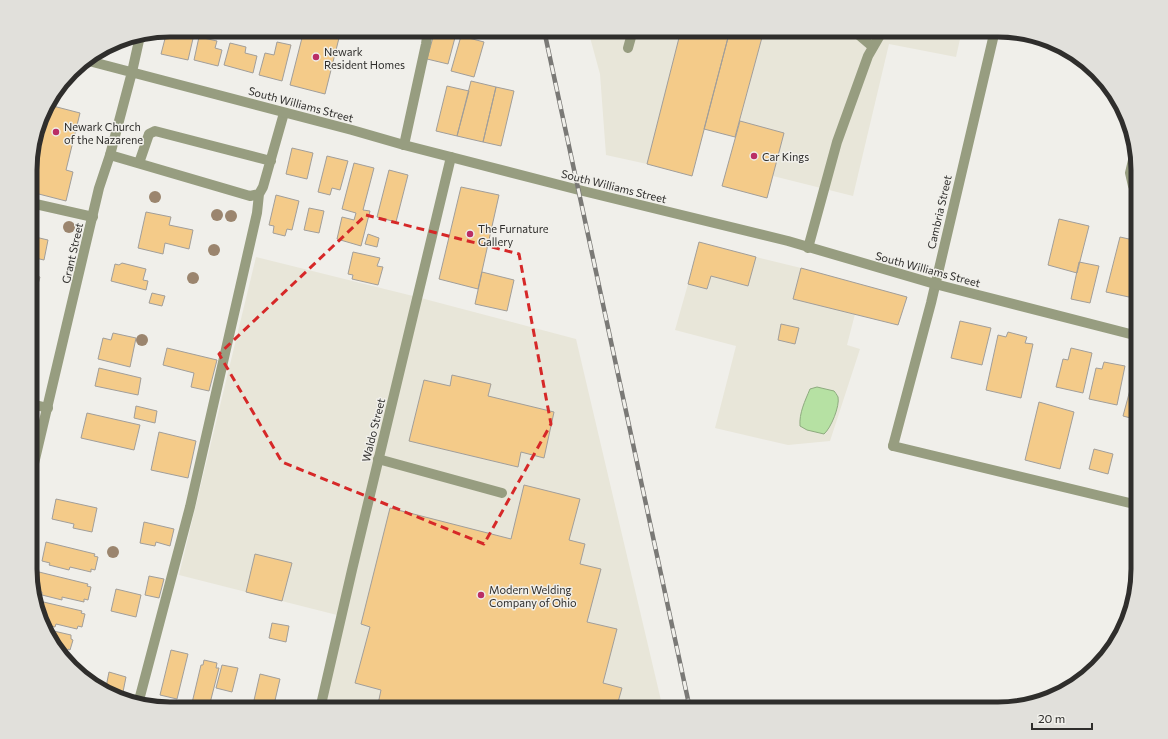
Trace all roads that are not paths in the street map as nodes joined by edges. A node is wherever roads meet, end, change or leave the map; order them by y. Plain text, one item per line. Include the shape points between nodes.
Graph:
1 (427, 37) edge
2 (631, 37) edge
3 (862, 37) edge
4 (879, 37) edge
5 (993, 37) edge
6 (139, 41) edge
7 (873, 47) junction
8 (628, 48) dead end
9 (92, 62) edge
10 (132, 72) junction
11 (284, 113) junction
12 (404, 145) junction
13 (110, 155) junction
14 (451, 157) junction
15 (271, 161) junction
16 (139, 163) junction
17 (259, 194) junction
18 (37, 204) edge
19 (93, 217) junction
20 (808, 248) junction
21 (935, 284) junction
22 (1131, 334) edge
23 (37, 405) edge
24 (48, 408) junction
25 (37, 452) edge
26 (378, 459) junction
27 (502, 493) dead end
28 (1131, 503) edge
29 (140, 698) edge
30 (322, 702) edge

1 - 12 street
2 - 8 street
3 - 7 street
4 - 7 street
5 - 21 street, Cambria Street
6 - 10 street, Grant Street
7 - 20 street via 837,142
9 - 10 street, South Williams Street
10 - 11 street, South Williams Street
10 - 13 street, Grant Street
11 - 12 street, South Williams Street
11 - 15 street
12 - 14 street, South Williams Street
13 - 16 street
13 - 19 street, Grant Street
14 - 20 street, South Williams Street
14 - 26 street, Waldo Street
15 - 16 street via 155,131 149,134
15 - 17 street
16 - 17 street via 250,196
17 - 29 street via 257,213 190,507
18 - 19 street
19 - 24 street, Grant Street
20 - 21 street, South Williams Street
21 - 22 street, South Williams Street
21 - 28 street, Cambria Street via 893,446
23 - 24 street
24 - 25 street, Grant Street
26 - 27 street
26 - 30 street, Waldo Street

